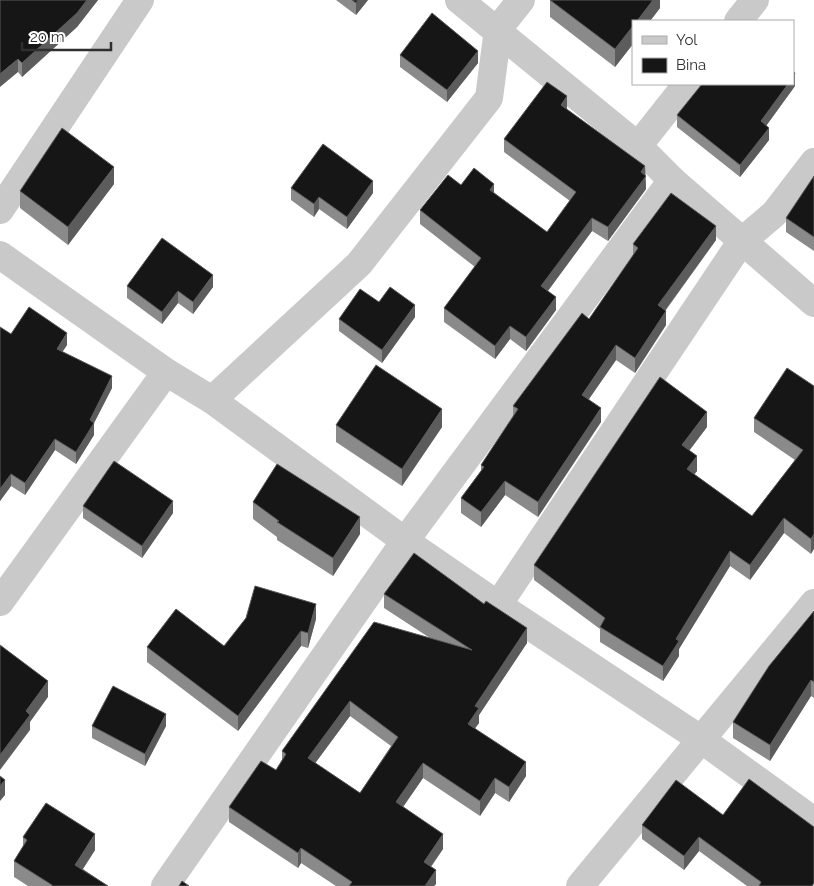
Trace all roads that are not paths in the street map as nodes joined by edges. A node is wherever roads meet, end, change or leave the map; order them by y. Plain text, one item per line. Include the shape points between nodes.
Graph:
1 (140, 0) edge
2 (460, 0) edge
3 (521, 0) edge
4 (755, 0) edge
5 (739, 20) edge
6 (498, 29) junction
7 (686, 85) edge
8 (638, 146) junction
9 (814, 162) edge
10 (672, 180) junction
11 (0, 210) edge
12 (741, 242) junction
13 (0, 254) edge
14 (814, 303) edge
15 (166, 372) junction
16 (212, 400) junction
17 (405, 540) junction
18 (0, 602) edge
19 (814, 603) edge
20 (498, 605) junction
21 (702, 740) junction
22 (814, 822) edge
23 (165, 886) edge
24 (580, 886) edge

1 - 11 street
2 - 6 street
3 - 6 street
4 - 5 street
6 - 8 street
6 - 16 street via 489,98 360,264
7 - 8 street
8 - 10 street
9 - 12 street via 774,214
10 - 12 street
10 - 17 street
12 - 14 street
12 - 20 street
13 - 15 street
15 - 16 street
15 - 18 street
16 - 17 street
17 - 20 street
17 - 23 street
19 - 21 street
20 - 21 street
21 - 22 street
21 - 24 street

